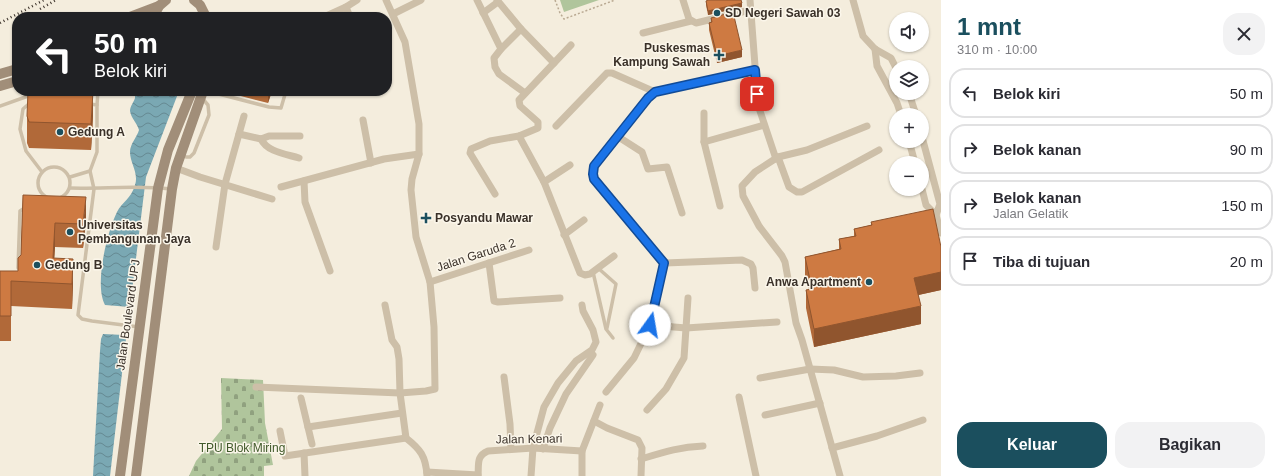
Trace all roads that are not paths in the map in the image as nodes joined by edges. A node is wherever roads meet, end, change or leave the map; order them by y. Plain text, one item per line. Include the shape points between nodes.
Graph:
1 (194, 0) edge
2 (357, 0) edge
3 (386, 0) edge
4 (421, 0) edge
5 (477, 0) edge
6 (683, 0) edge
7 (750, 0) edge
8 (853, 0) edge
9 (498, 1) edge
10 (163, 3) edge
11 (346, 7) junction
12 (750, 10) junction
13 (142, 12) edge
14 (157, 12) edge
15 (204, 12) edge
16 (335, 12) edge
17 (348, 12) edge
18 (483, 13) junction
19 (393, 14) junction
20 (691, 21) junction
21 (521, 29) junction
22 (643, 33) dead end
23 (571, 45) dead end
24 (500, 49) junction
25 (874, 49) junction
26 (892, 60) edge
27 (554, 63) junction
28 (12, 70) edge
29 (755, 70) junction
30 (0, 74) edge
31 (12, 82) edge
32 (0, 86) edge
33 (655, 92) junction
34 (525, 93) junction
35 (29, 96) edge
36 (98, 96) edge
37 (190, 96) edge
38 (203, 96) edge
39 (227, 96) edge
40 (285, 96) edge
41 (38, 102) edge
42 (86, 104) edge
43 (97, 105) junction
44 (0, 106) edge
45 (899, 108) edge
46 (704, 113) dead end
47 (244, 116) dead end
48 (363, 120) dead end
49 (556, 126) dead end
50 (764, 126) junction
51 (866, 126) dead end
52 (239, 134) junction
53 (300, 136) dead end
54 (519, 136) junction
55 (617, 136) junction
56 (260, 139) junction
57 (704, 142) junction
58 (925, 148) edge
59 (879, 150) dead end
60 (419, 154) junction
61 (299, 158) dead end
62 (777, 158) junction
63 (371, 162) junction
64 (570, 164) dead end
65 (176, 168) junction
66 (90, 171) junction
67 (42, 172) junction
68 (70, 177) junction
69 (304, 181) junction
70 (544, 182) junction
71 (225, 184) junction
72 (281, 187) dead end
73 (70, 188) junction
74 (158, 188) junction
75 (94, 189) junction
76 (172, 190) junction
77 (42, 193) junction
78 (495, 194) dead end
79 (924, 196) edge
80 (38, 197) edge
81 (272, 199) dead end
82 (30, 204) edge
83 (720, 206) dead end
84 (682, 213) dead end
85 (933, 216) junction
86 (584, 220) dead end
87 (941, 233) edge
88 (564, 235) junction
89 (216, 247) dead end
90 (529, 250) dead end
91 (614, 256) dead end
92 (489, 263) junction
93 (664, 263) junction
94 (596, 270) junction
95 (330, 271) dead end
96 (18, 272) edge
97 (430, 282) junction
98 (755, 288) dead end
99 (560, 298) dead end
100 (688, 298) dead end
101 (385, 305) dead end
102 (582, 305) dead end
103 (777, 322) dead end
104 (650, 325) junction
105 (140, 327) junction
106 (686, 328) junction
107 (606, 329) junction
108 (155, 330) junction
109 (613, 338) dead end
110 (593, 355) dead end
111 (810, 369) junction
112 (920, 373) dead end
113 (504, 377) dead end
114 (760, 378) dead end
115 (256, 387) dead end
116 (606, 392) dead end
117 (400, 393) junction
118 (739, 397) dead end
119 (301, 398) dead end
120 (820, 403) junction
121 (600, 405) dead end
122 (647, 410) dead end
123 (402, 413) junction
124 (765, 415) dead end
125 (923, 420) dead end
126 (594, 421) junction
127 (308, 427) junction
128 (280, 431) dead end
129 (406, 438) junction
130 (312, 444) dead end
131 (703, 446) dead end
132 (533, 448) junction
133 (832, 448) junction
134 (543, 449) junction
135 (511, 450) junction
136 (582, 451) junction
137 (304, 453) junction
138 (642, 459) junction
139 (427, 474) edge
140 (120, 476) edge
141 (136, 476) edge
142 (305, 476) edge
143 (478, 476) edge
144 (531, 476) edge
145 (582, 476) edge
146 (641, 476) edge
147 (756, 476) edge
148 (840, 476) edge

1 - 15 street
2 - 11 street
3 - 19 street
4 - 19 street
5 - 18 street
6 - 20 street
7 - 12 street
8 - 25 street via 863,36
9 - 18 street
9 - 21 street
10 - 13 street
10 - 14 street
11 - 16 street
11 - 17 street
12 - 20 street via 696,23
12 - 29 street
18 - 24 street
19 - 60 street via 405,42 419,124
20 - 22 street
21 - 24 street
21 - 27 street
23 - 27 street
24 - 34 street via 494,58 495,67 499,74
25 - 26 street
25 - 45 street via 877,66
27 - 34 street
28 - 30 street
29 - 33 street
29 - 50 street via 758,105
31 - 32 street
33 - 49 street via 607,73
33 - 55 street
34 - 54 street via 519,100 520,106 539,125 538,128
35 - 44 lane
36 - 43 lane
37 - 74 street, Jalan Boulevard UPJ via 168,150
38 - 65 street
39 - 40 lane via 281,108
41 - 67 lane via 31,102 23,109 20,129 26,151
42 - 43 lane
43 - 66 lane via 97,152
46 - 57 street
47 - 52 street
48 - 63 street
50 - 57 street
50 - 62 street
51 - 62 street via 807,150
52 - 56 street
52 - 71 street
53 - 56 street via 269,136
54 - 70 street
54 - 78 street via 490,141 470,151
55 - 84 street via 642,152 648,169 668,167
55 - 93 street via 594,166 594,179
56 - 61 street via 268,148
57 - 83 street
58 - 85 street via 940,204
59 - 62 street via 802,192 789,187
60 - 63 street
60 - 97 street via 411,190 416,237
62 - 111 street via 755,172 742,186 743,193 759,226 785,262 796,323
63 - 69 street
64 - 70 street
65 - 71 street
65 - 76 street
66 - 68 lane
66 - 75 lane
67 - 68 lane via 46,168 57,167 67,172
67 - 77 lane via 38,183
68 - 73 lane
69 - 72 street
69 - 95 street via 305,202
70 - 88 street
71 - 81 street
71 - 89 street
73 - 75 lane
73 - 77 lane via 57,199 51,199
74 - 75 lane
74 - 76 lane
74 - 105 street, Jalan Boulevard UPJ
75 - 105 lane via 78,315 82,319 92,321
76 - 108 street
77 - 80 lane
79 - 85 street
82 - 96 lane via 20,211
85 - 87 street
86 - 88 street
88 - 94 street via 580,273 585,275
90 - 92 street, Jalan Garuda 2
91 - 94 street
92 - 97 street, Jalan Garuda 2
92 - 99 street via 494,301
93 - 98 street via 742,260 751,264 753,268
93 - 104 street
94 - 107 lane
94 - 107 lane via 616,284
97 - 117 street via 435,389
100 - 106 street
101 - 117 street via 392,340 397,347
102 - 132 street via 596,342 592,350 576,361 558,383 544,407
103 - 106 street
104 - 106 street
104 - 116 street via 634,358
105 - 108 street
105 - 140 street, Jalan Boulevard UPJ
106 - 122 street via 684,358 666,389
107 - 109 lane
108 - 141 street
110 - 134 street via 566,394
111 - 112 street via 834,370 863,377
111 - 114 street
111 - 120 street
113 - 135 street
115 - 117 street
117 - 123 street
118 - 147 street
119 - 127 street
120 - 124 street
120 - 133 street
121 - 126 street
123 - 127 street
123 - 129 street
125 - 133 street
126 - 136 street
126 - 138 street via 638,440 641,444
127 - 130 street
128 - 137 street via 285,456
129 - 137 street
129 - 139 street via 422,452
131 - 138 street via 687,446
132 - 134 street, Jalan Kenari
132 - 135 street, Jalan Kenari
132 - 144 street
133 - 148 street
134 - 136 street, Jalan Kenari
135 - 143 street, Jalan Kenari via 483,453 479,459
136 - 145 street
137 - 142 street
138 - 146 street
139 - 143 street

